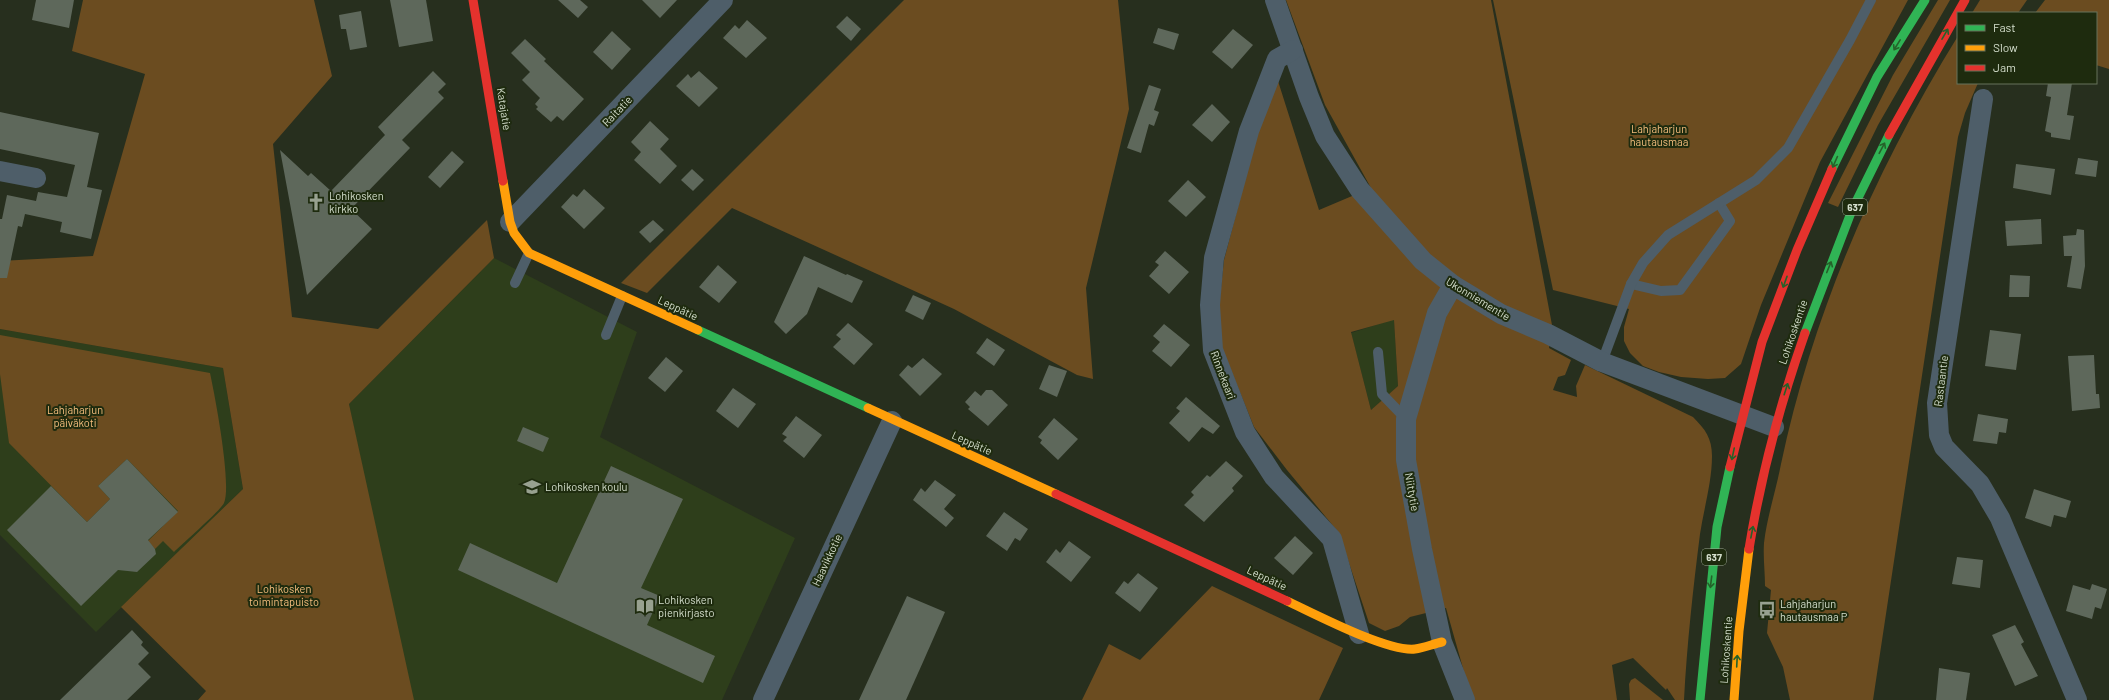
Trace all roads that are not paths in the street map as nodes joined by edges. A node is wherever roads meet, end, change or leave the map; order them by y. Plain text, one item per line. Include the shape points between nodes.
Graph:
1 (473, 0) edge
2 (723, 0) edge
3 (1275, 0) edge
4 (1871, 0) edge
5 (1925, 0) edge
6 (1965, 0) edge
7 (1958, 12) edge
8 (1957, 14) edge
9 (1293, 50) junction
10 (1983, 99) dead end
11 (0, 171) edge
12 (36, 178) dead end
13 (1719, 203) junction
14 (510, 222) junction
15 (529, 252) junction
16 (515, 283) dead end
17 (1631, 284) junction
18 (1453, 285) junction
19 (622, 296) junction
20 (606, 335) dead end
21 (1378, 352) dead end
22 (1602, 362) junction
23 (1742, 416) junction
24 (1406, 419) junction
25 (892, 421) junction
26 (1774, 427) junction
27 (1359, 634) junction
28 (1442, 642) junction
29 (763, 700) edge
30 (1465, 700) edge
31 (1700, 700) edge
32 (1734, 700) edge
33 (2077, 700) edge

1 - 14 main road, Katajatie
2 - 14 street, Raitatie
3 - 9 street, Ukonniementie
4 - 13 lane via 1788,148 1756,180
5 -> 23 main road, Lohikoskentie / 637 via 1877,77 1796,250 1762,342
7 -> 6 main road, Lohikoskentie / 637
26 -> 8 main road, Lohikoskentie / 637 via 1828,269 1868,176 1915,85
9 - 18 street, Ukonniementie via 1325,136 1360,190 1423,261
9 - 27 street, Rinnekaari via 1277,59 1252,124 1214,258 1210,305 1213,350 1245,432 1274,477 1332,539
10 - 33 street, Rastaantie via 1937,403 1939,435 1953,458 1980,484 2000,518
11 - 12 street
13 - 17 lane via 1668,235 1643,263
13 - 17 lane via 1730,221 1680,290 1661,291
14 - 15 main road, Leppätie via 514,233
15 - 16 lane
15 - 19 main road, Leppätie
17 - 22 lane
18 - 22 street, Ukonniementie via 1501,314 1548,334
18 - 24 street, Niittytie via 1437,313
19 - 20 lane
19 - 25 main road, Leppätie
21 - 24 lane via 1382,394
22 - 23 street, Ukonniementie
23 - 26 street, Ukonniementie
23 -> 31 main road, Lohikoskentie / 637 via 1717,527
24 - 28 street, Niittytie via 1406,460
25 - 27 main road, Leppätie via 1028,480
25 - 29 street, Haavikkotie
32 -> 26 main road, Lohikoskentie / 637 via 1738,630 1751,536
27 - 28 main road, Leppätie via 1390,645 1414,649
28 - 30 street, Niittytie

